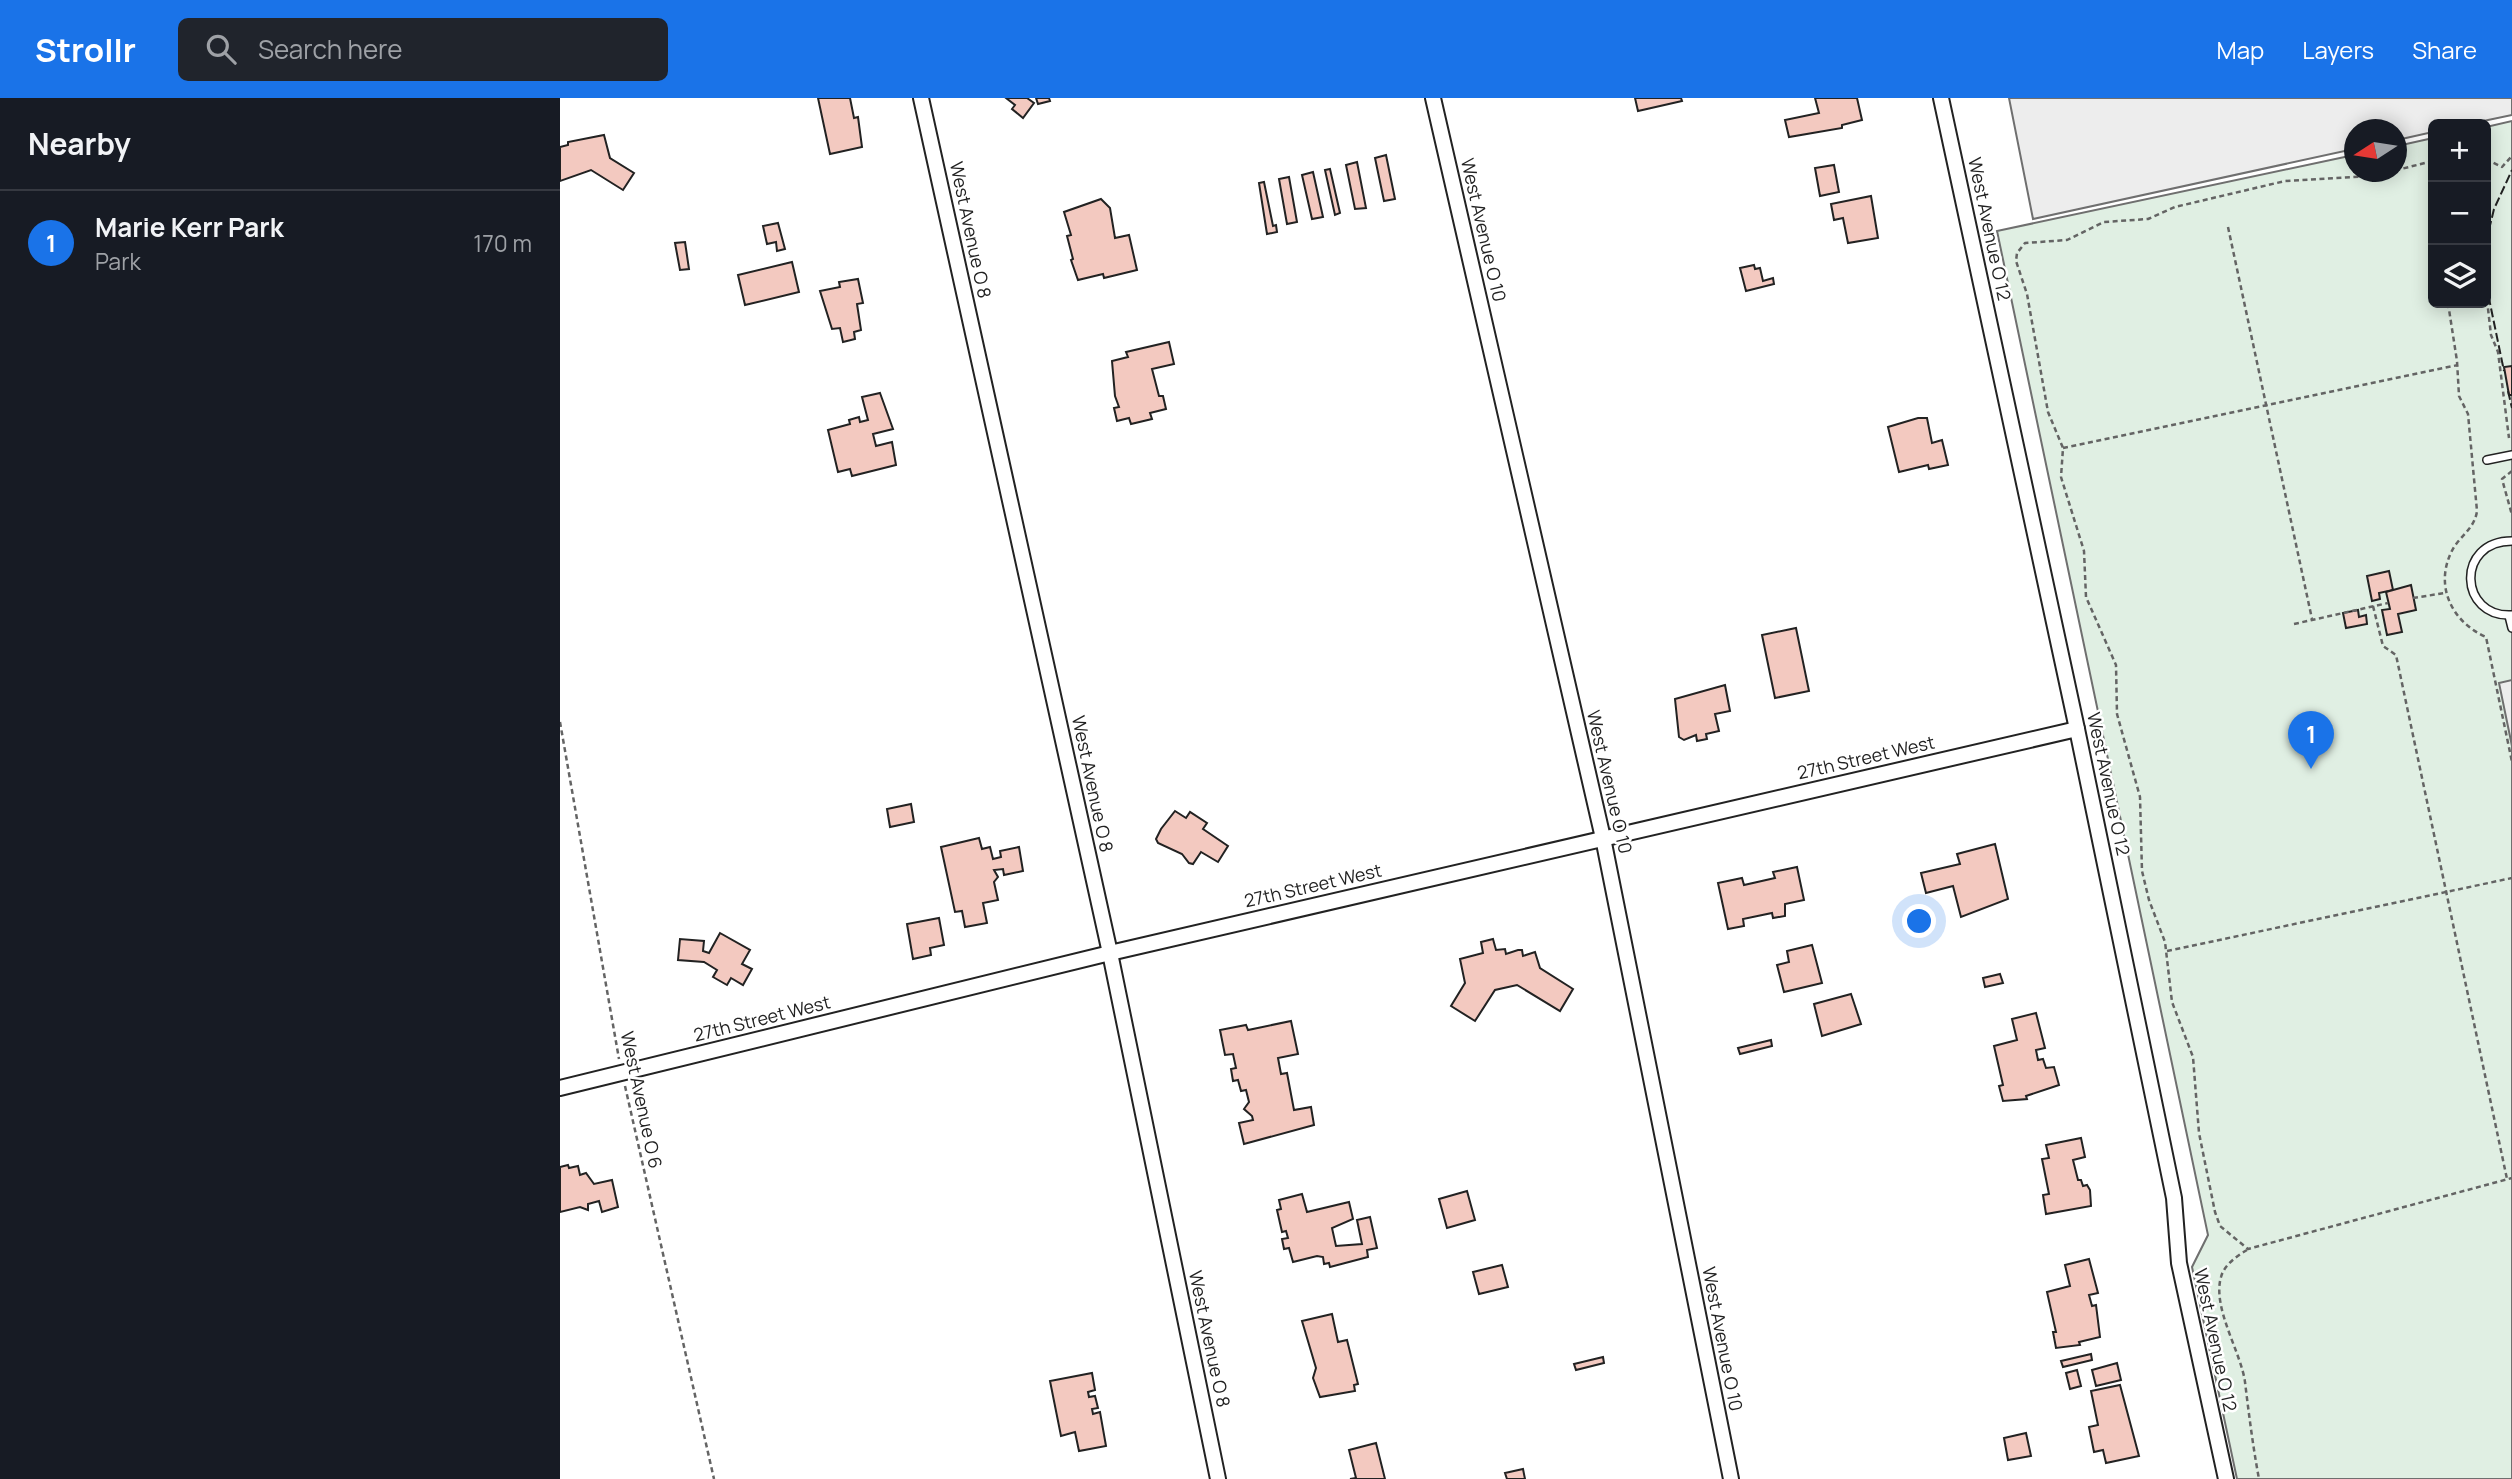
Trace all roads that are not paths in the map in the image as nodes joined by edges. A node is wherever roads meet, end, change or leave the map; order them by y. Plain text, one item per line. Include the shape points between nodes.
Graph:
1 (921, 98) edge
2 (1433, 98) edge
3 (1941, 98) edge
4 (2512, 455) edge
5 (2487, 460) dead end
6 (2512, 541) edge
7 (2510, 615) edge
8 (2512, 628) edge
9 (2077, 729) junction
10 (1603, 838) junction
11 (1110, 953) junction
12 (560, 1088) edge
13 (1218, 1479) edge
14 (1731, 1479) edge
15 (2226, 1479) edge

1 - 11 street, West Avenue O 8
2 - 10 street, West Avenue O 10
3 - 9 street, West Avenue O 12
4 - 5 lane
6 - 7 lane via 2488,545 2472,564 2470,576 2477,600 2497,614
7 - 8 lane
9 - 10 street, 27th Street West
9 - 15 street, West Avenue O 12 via 2174,1198 2179,1263
10 - 11 street, 27th Street West
10 - 14 street, West Avenue O 10
11 - 12 street, 27th Street West
11 - 13 street, West Avenue O 8

